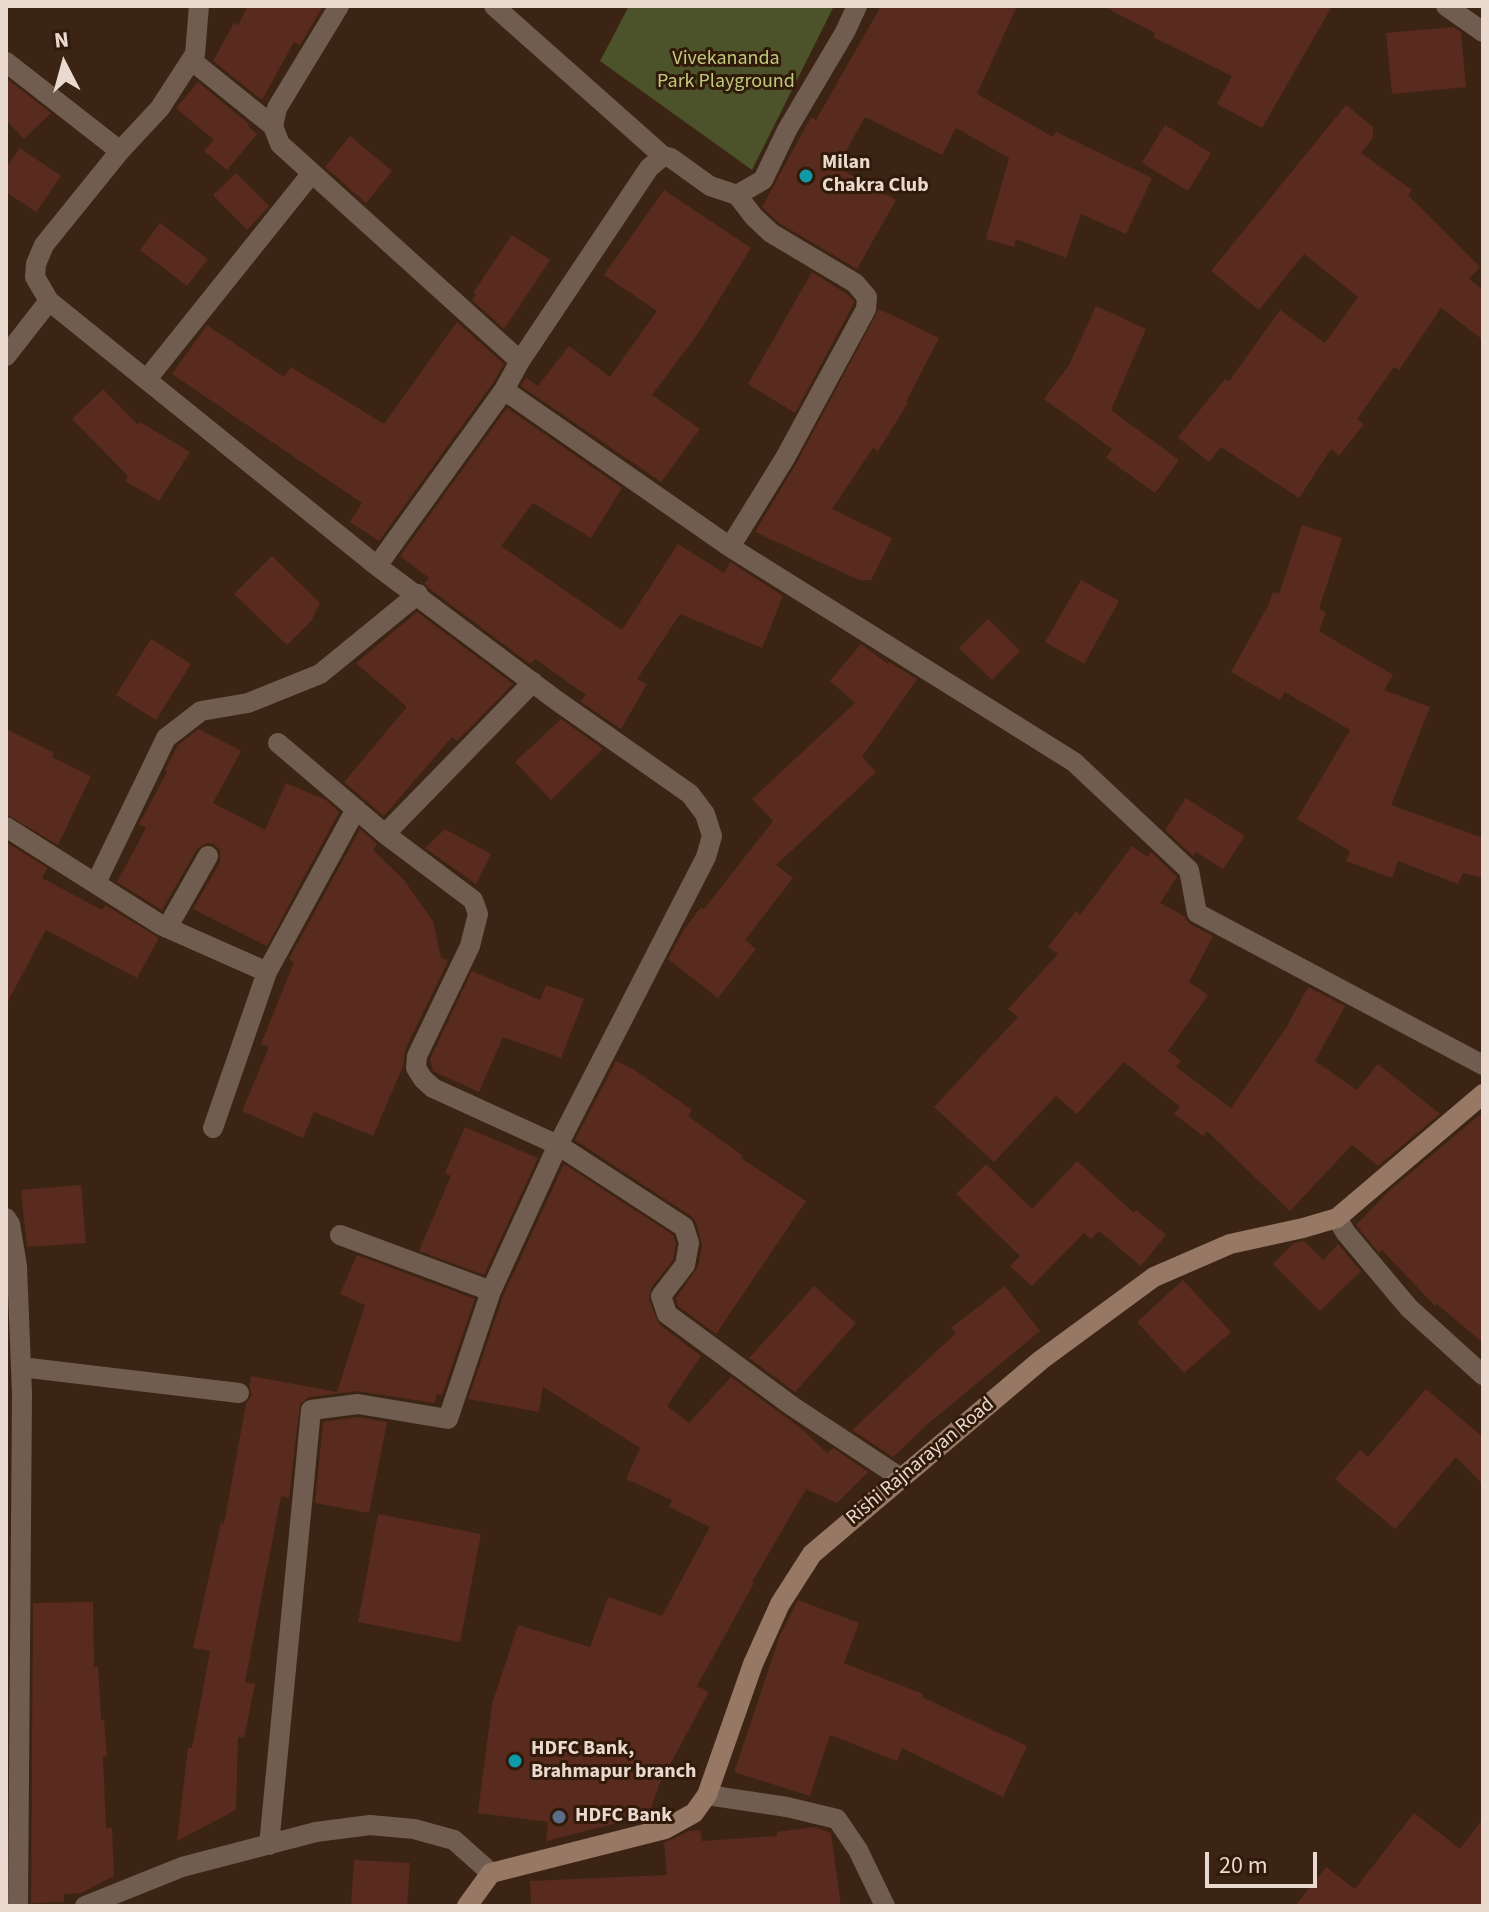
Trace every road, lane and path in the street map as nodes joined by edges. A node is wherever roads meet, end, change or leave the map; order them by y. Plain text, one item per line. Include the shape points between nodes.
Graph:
1 (199, 6) edge
2 (339, 6) edge
3 (494, 6) edge
4 (857, 6) edge
5 (1446, 6) edge
6 (1483, 32) edge
7 (191, 60) junction
8 (6, 62) edge
9 (273, 126) junction
10 (120, 151) junction
11 (663, 156) junction
12 (312, 173) junction
13 (737, 195) junction
14 (49, 301) junction
15 (6, 356) edge
16 (520, 361) junction
17 (147, 379) junction
18 (504, 390) junction
19 (730, 547) junction
20 (377, 566) junction
21 (418, 594) junction
22 (533, 682) junction
23 (278, 743) dead end
24 (356, 809) junction
25 (6, 827) edge
26 (385, 834) junction
27 (208, 856) dead end
28 (96, 883) junction
29 (167, 928) junction
30 (267, 972) junction
31 (1483, 1065) edge
32 (1483, 1094) edge
33 (213, 1128) dead end
34 (558, 1145) junction
35 (6, 1218) edge
36 (1337, 1218) junction
37 (340, 1235) dead end
38 (491, 1291) junction
39 (21, 1367) junction
40 (1483, 1375) edge
41 (14, 1393) edge
42 (239, 1393) dead end
43 (901, 1478) junction
44 (12, 1575) edge
45 (707, 1795) junction
46 (269, 1845) junction
47 (491, 1873) junction
48 (18, 1906) edge
49 (85, 1906) edge
50 (467, 1906) edge
51 (885, 1906) edge

1 - 7 street
2 - 9 street via 277,108
3 - 11 street
4 - 13 street via 763,180
5 - 6 street
7 - 9 street
7 - 10 street via 160,108
8 - 10 street
9 - 12 street via 280,144
10 - 14 street via 44,245 35,277
11 - 13 street via 710,186
11 - 16 street via 649,168
12 - 16 street
12 - 17 street
13 - 19 street via 771,233 855,283 867,297 866,309 793,445
14 - 15 street
14 - 17 street
16 - 18 street
17 - 20 street
18 - 19 street
18 - 20 street
19 - 31 street via 1074,762 1189,870 1197,913
20 - 21 street
21 - 22 street
21 - 28 street via 320,674 248,703 201,711 166,738
22 - 26 street
22 - 34 street via 690,794 705,814 712,836
23 - 24 street
24 - 26 street
24 - 30 street
25 - 28 street
26 - 34 street via 473,900 478,914 470,946 416,1068 433,1088
27 - 29 street
28 - 29 street
29 - 30 street
30 - 33 street
32 - 36 main road, Rishi Rajnarayan Road
34 - 38 street
34 - 43 street via 684,1227 689,1243 685,1265 661,1296 667,1314
35 - 39 street via 17,1266
36 - 40 street via 1409,1308
36 - 43 main road, Rishi Rajnarayan Road via 1230,1244 1154,1277 1041,1360
37 - 38 street
38 - 46 street via 448,1419 358,1404 311,1410
39 - 41 street
39 - 42 street
41 - 44 street
43 - 45 main road, Rishi Rajnarayan Road via 812,1554 780,1604
44 - 48 street
45 - 47 main road, Rishi Rajnarayan Road via 694,1813 665,1829
45 - 51 street via 837,1819
46 - 47 street via 370,1825 414,1829 454,1840
46 - 49 street via 182,1867
47 - 50 main road

